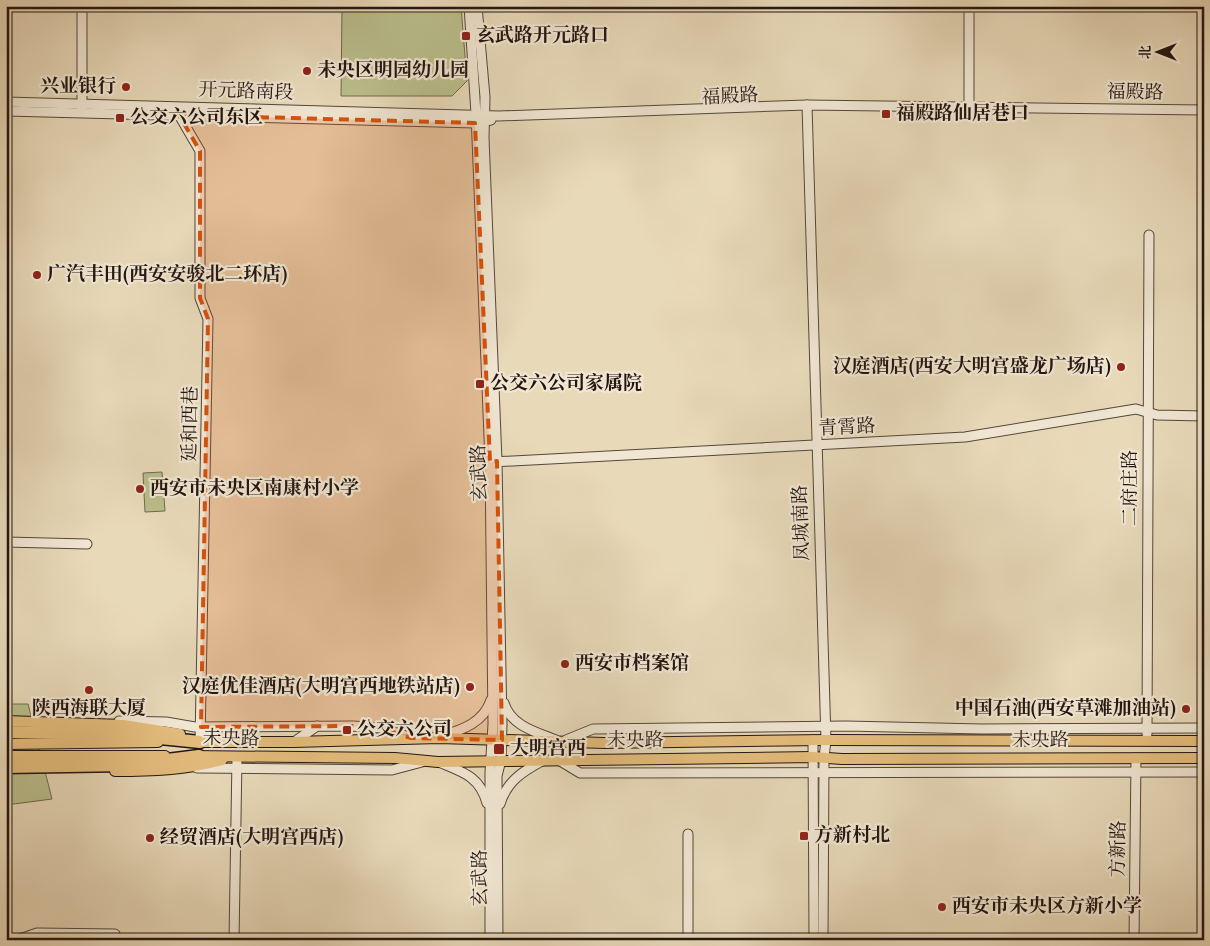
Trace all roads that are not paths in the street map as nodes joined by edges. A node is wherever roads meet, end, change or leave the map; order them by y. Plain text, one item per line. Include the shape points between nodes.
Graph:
1 (82, 6) edge
2 (469, 6) edge
3 (477, 6) edge
4 (969, 6) edge
5 (6, 102) edge
6 (82, 107) junction
7 (807, 107) junction
8 (972, 108) junction
9 (1204, 110) edge
10 (6, 111) edge
11 (180, 114) junction
12 (480, 118) junction
13 (1149, 235) dead end
14 (1147, 412) junction
15 (1204, 416) edge
16 (816, 446) junction
17 (493, 462) junction
18 (6, 542) edge
19 (87, 544) dead end
20 (501, 684) junction
21 (492, 690) junction
22 (6, 721) edge
23 (100, 725) junction
24 (201, 726) junction
25 (317, 726) junction
26 (826, 727) junction
27 (1147, 728) junction
28 (1204, 728) edge
29 (6, 732) edge
30 (412, 738) junction
31 (438, 738) junction
32 (200, 740) junction
33 (497, 740) junction
34 (561, 740) junction
35 (813, 740) junction
36 (826, 740) junction
37 (1204, 741) edge
38 (294, 742) junction
39 (1147, 742) junction
40 (6, 744) edge
41 (6, 756) edge
42 (199, 756) junction
43 (285, 757) junction
44 (813, 757) junction
45 (234, 758) junction
46 (824, 758) junction
47 (1136, 758) junction
48 (1204, 758) edge
49 (557, 759) junction
50 (545, 760) junction
51 (496, 761) junction
52 (422, 762) junction
53 (438, 762) junction
54 (6, 767) edge
55 (184, 768) junction
56 (236, 770) junction
57 (304, 770) junction
58 (813, 772) junction
59 (1136, 772) junction
60 (1204, 772) edge
61 (6, 773) edge
62 (824, 773) junction
63 (493, 815) junction
64 (688, 834) dead end
65 (115, 934) dead end
66 (17, 940) edge
67 (234, 940) edge
68 (490, 940) edge
69 (498, 940) edge
70 (688, 940) edge
71 (814, 940) edge
72 (823, 940) edge
73 (1134, 940) edge

1 - 6 street
2 - 12 street, 玄武路
3 - 12 street, 玄武路 via 485,97
4 - 8 street
5 - 6 street, 开元路南段
6 - 10 street, 开元路南段
6 - 11 street, 开元路南段
6 - 12 street, 开元路南段
7 - 8 street, 福殿路
7 - 12 street, 福殿路
7 - 16 street, 凤城南路
8 - 9 street, 福殿路
11 - 12 street, 开元路南段
11 - 24 street, 延和西巷 via 200,151 200,298 208,319
12 - 17 street, 玄武路
13 - 14 street, 二府庄路
14 - 15 street, 青霄路
14 - 16 street, 青霄路 via 1136,409 965,437
14 - 27 street, 二府庄路
16 - 17 street, 青霄路
16 - 26 street, 凤城南路
17 - 20 street, 玄武路
17 - 21 street, 玄武路
18 - 19 street
20 - 33 street, 玄武路
20 - 34 street via 510,715 528,729
21 - 31 street via 482,717 468,727
21 - 33 street, 玄武路
22 - 23 main road
23 - 24 street via 118,721 150,721
23 - 32 main road via 123,725
24 - 25 street
24 - 32 street, 延和西巷
25 - 30 street via 381,728
25 - 38 street
26 - 27 street
26 - 34 street via 593,729
26 - 36 street, 凤城南路
27 - 28 street
27 - 39 street, 二府庄路
29 - 32 highway via 120,734
30 - 31 main road, 未央路
30 - 38 main road, 未央路
31 - 33 main road, 未央路
32 - 38 main road, 未央路
32 - 40 main road, 未央路
33 - 34 main road, 未央路
33 - 51 street, 玄武路
34 - 35 main road, 未央路 via 604,743
35 - 36 main road, 未央路
35 - 44 street
36 - 39 main road, 未央路
36 - 46 street, 凤城南路
37 - 39 main road, 未央路
41 - 42 main road, 未央路
42 - 45 main road, 未央路
42 - 54 highway via 127,765
43 - 45 main road, 未央路
43 - 52 main road, 未央路 via 395,758
43 - 57 street
44 - 46 main road, 未央路
44 - 49 main road, 未央路
44 - 58 street
45 - 55 main road
45 - 56 street
46 - 47 main road, 未央路
46 - 62 street, 凤城南路
47 - 48 main road, 未央路
47 - 59 street, 方新路
49 - 50 main road, 未央路
49 - 58 street via 580,773
50 - 51 main road, 未央路
50 - 63 street via 528,768 510,784
51 - 53 main road, 未央路
51 - 63 street, 玄武路
52 - 53 main road, 未央路
52 - 57 street via 392,770
53 - 63 street via 473,778
55 - 56 street
55 - 61 main road
56 - 57 street
56 - 67 street
58 - 62 street
58 - 71 street
59 - 60 street
59 - 62 street
59 - 73 street, 方新路
62 - 72 street, 凤城南路
63 - 68 street, 玄武路
63 - 69 street, 玄武路
64 - 70 street
65 - 66 street via 37,933

